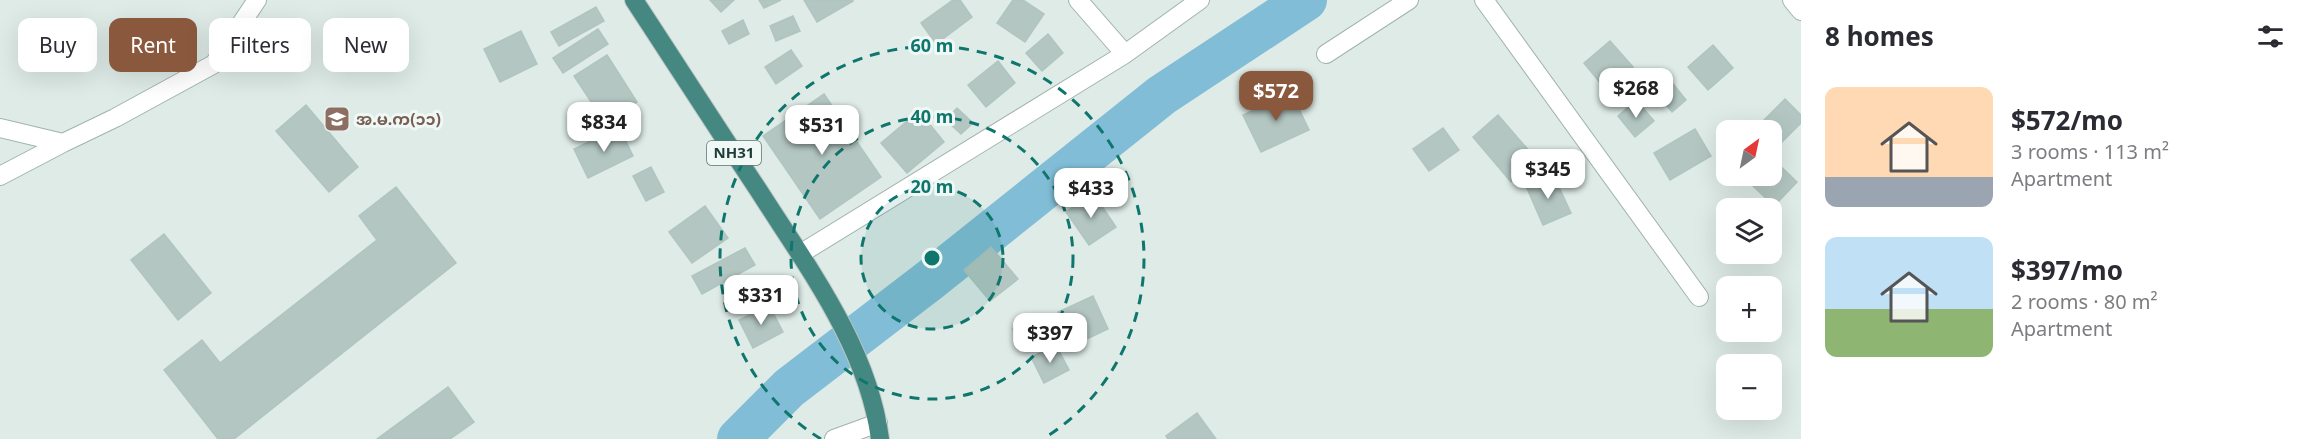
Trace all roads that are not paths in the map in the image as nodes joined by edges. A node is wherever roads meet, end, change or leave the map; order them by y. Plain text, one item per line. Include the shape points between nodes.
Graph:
1 (257, 0) edge
2 (634, 0) edge
3 (1078, 0) edge
4 (1200, 0) edge
5 (1409, 0) edge
6 (1484, 0) edge
7 (1792, 0) edge
8 (1801, 11) edge
9 (1125, 54) junction
10 (1326, 54) dead end
11 (0, 128) edge
12 (63, 143) junction
13 (0, 176) edge
14 (800, 254) junction
15 (1699, 297) dead end
16 (879, 431) edge
17 (834, 439) edge

1 - 12 street via 214,64
2 - 14 highway, NH31
3 - 9 street
4 - 9 street
5 - 10 street
6 - 15 street
7 - 8 street
9 - 14 street
11 - 12 street
12 - 13 street
14 - 16 highway, NH31 via 864,369
16 - 17 street

